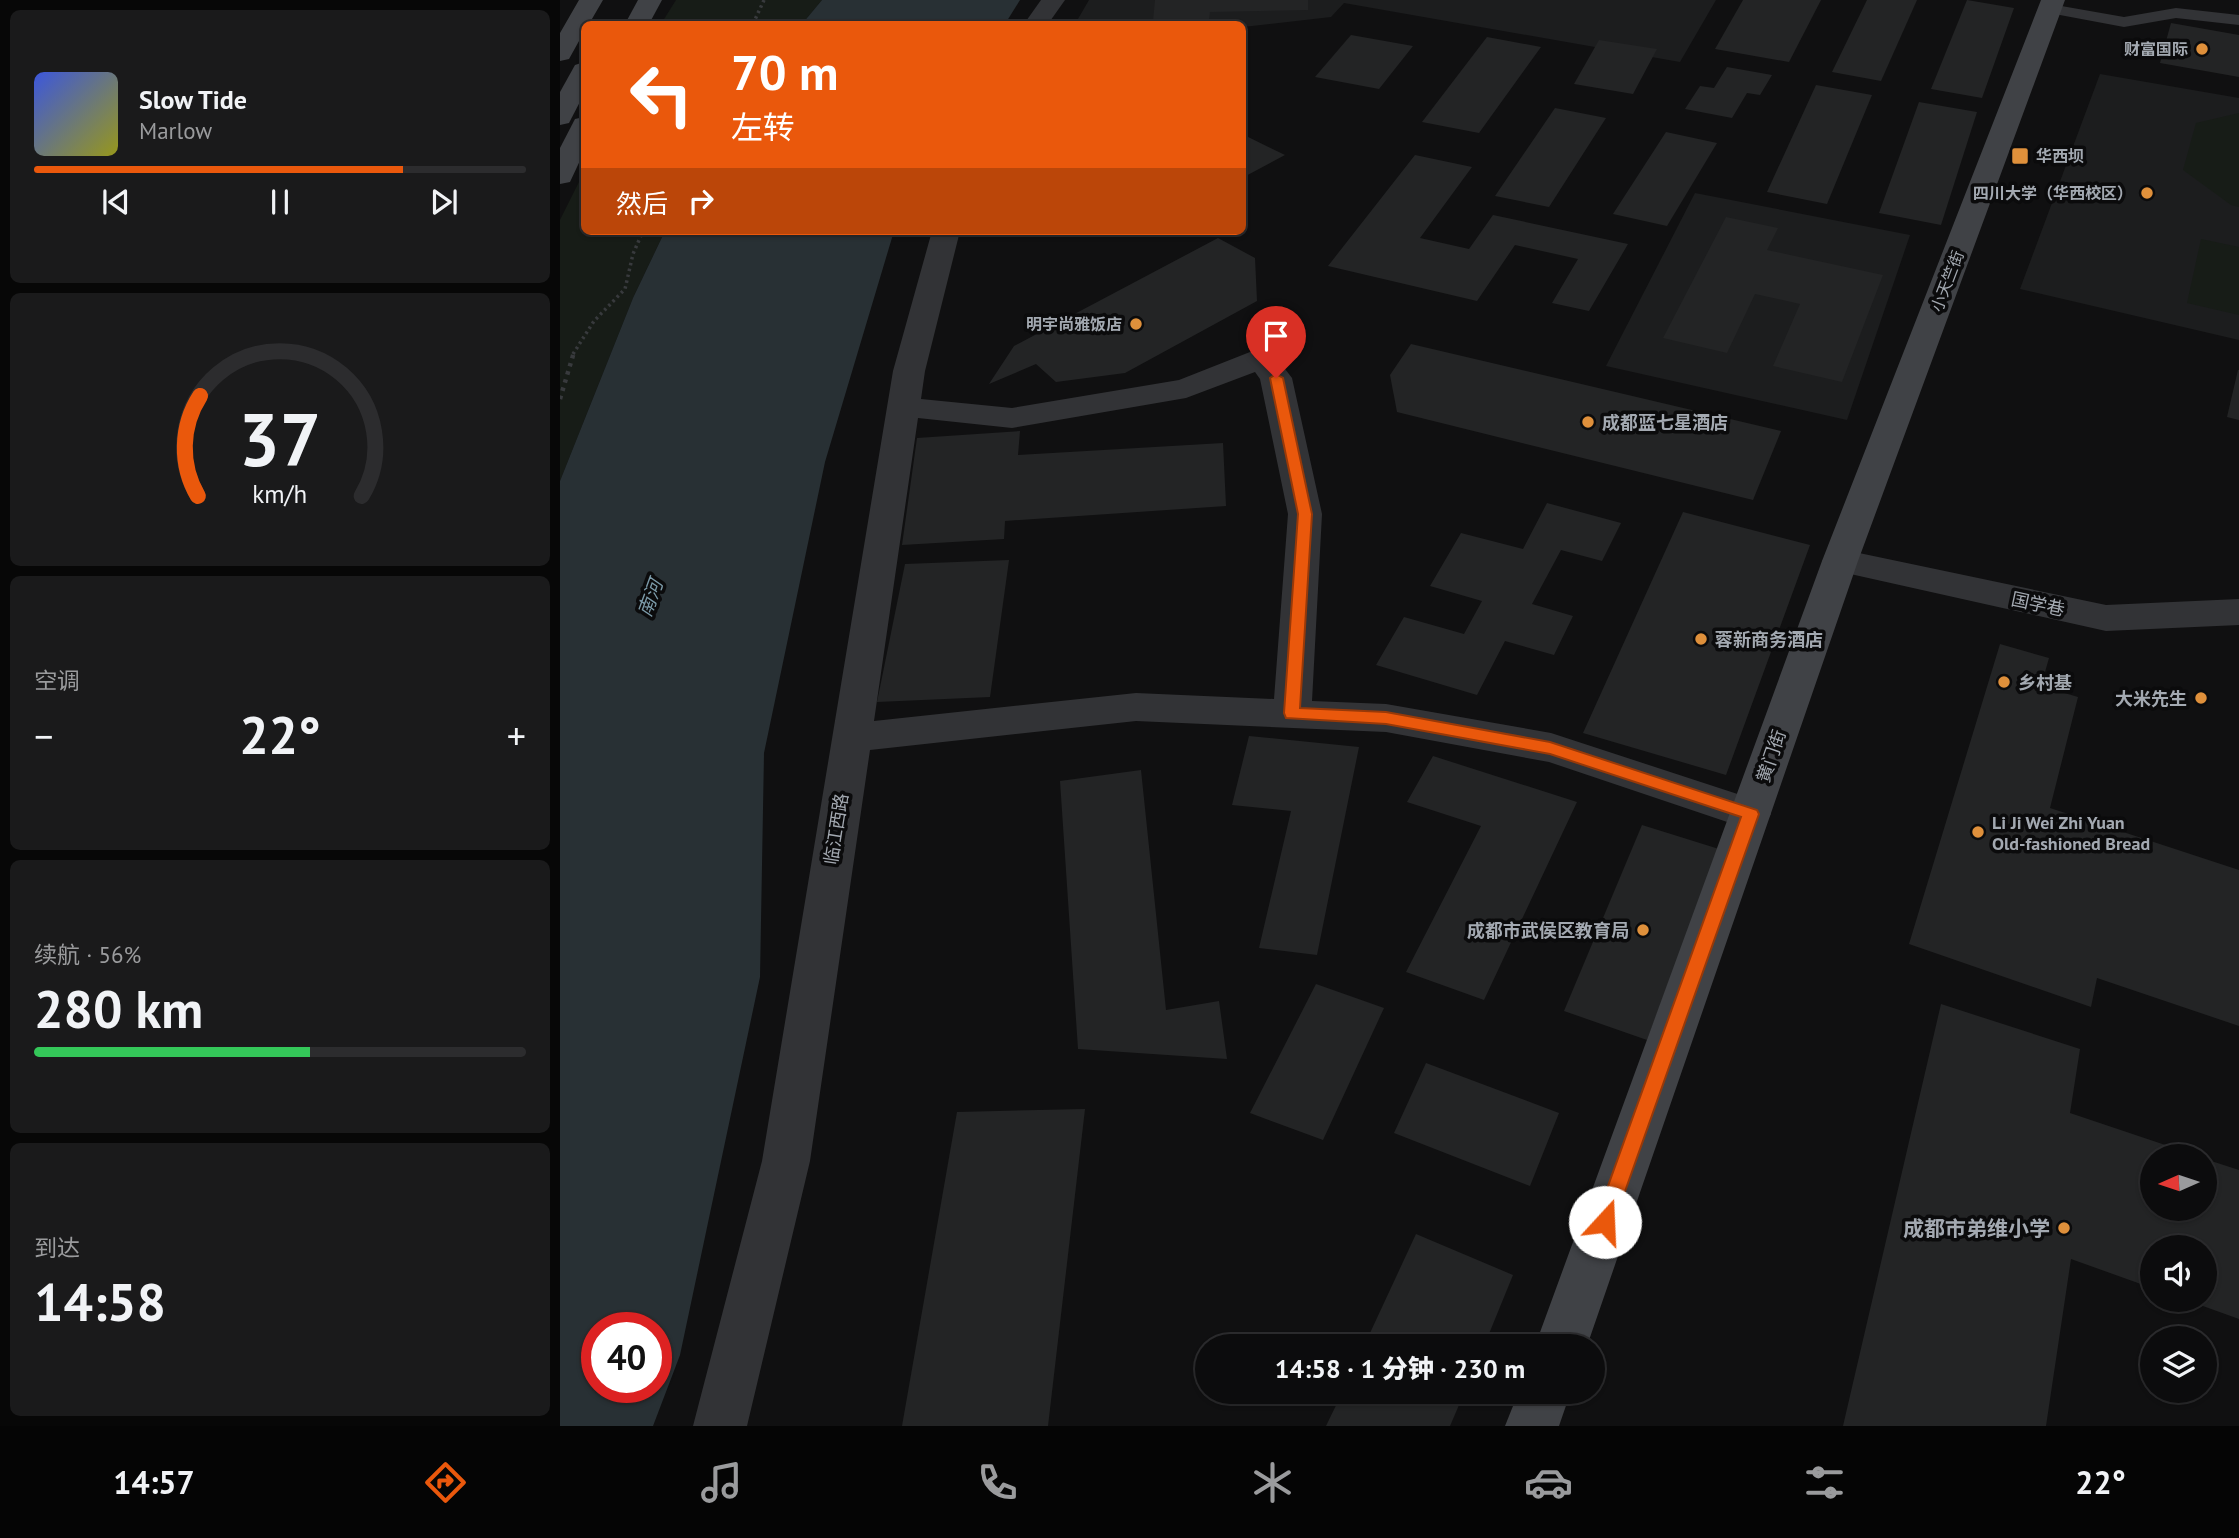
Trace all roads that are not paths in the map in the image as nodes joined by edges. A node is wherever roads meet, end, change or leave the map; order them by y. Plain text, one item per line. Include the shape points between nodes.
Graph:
1 (592, 0) edge
2 (650, 0) edge
3 (1053, 0) edge
4 (2052, 5) edge
5 (2239, 20) edge
6 (638, 21) edge
7 (1038, 21) edge
8 (560, 54) edge
9 (581, 77) edge
10 (560, 117) edge
11 (581, 131) edge
12 (560, 176) edge
13 (945, 235) edge
14 (903, 407) junction
15 (1840, 561) junction
16 (2239, 612) edge
17 (1292, 713) junction
18 (850, 738) junction
19 (1751, 814) junction
20 (1565, 1334) edge
21 (1540, 1404) edge
22 (720, 1426) edge
23 (1532, 1426) edge

1 - 8 street
2 - 6 street
3 - 7 street
4 - 5 lane via 2124,22 2176,13
4 - 15 street, 小天竺街
9 - 10 street
11 - 12 street
13 - 14 street, 临江西路
14 - 17 street via 1012,418 1186,388 1261,359 1276,378 1305,514
14 - 18 street, 临江西路
15 - 16 street, 国学巷 via 2106,618
15 - 19 street, 黉门街
17 - 18 street via 1136,707
17 - 19 street via 1386,718 1550,748
18 - 22 street, 临江西路 via 786,1161
19 - 20 street, 黉门街
21 - 23 street

